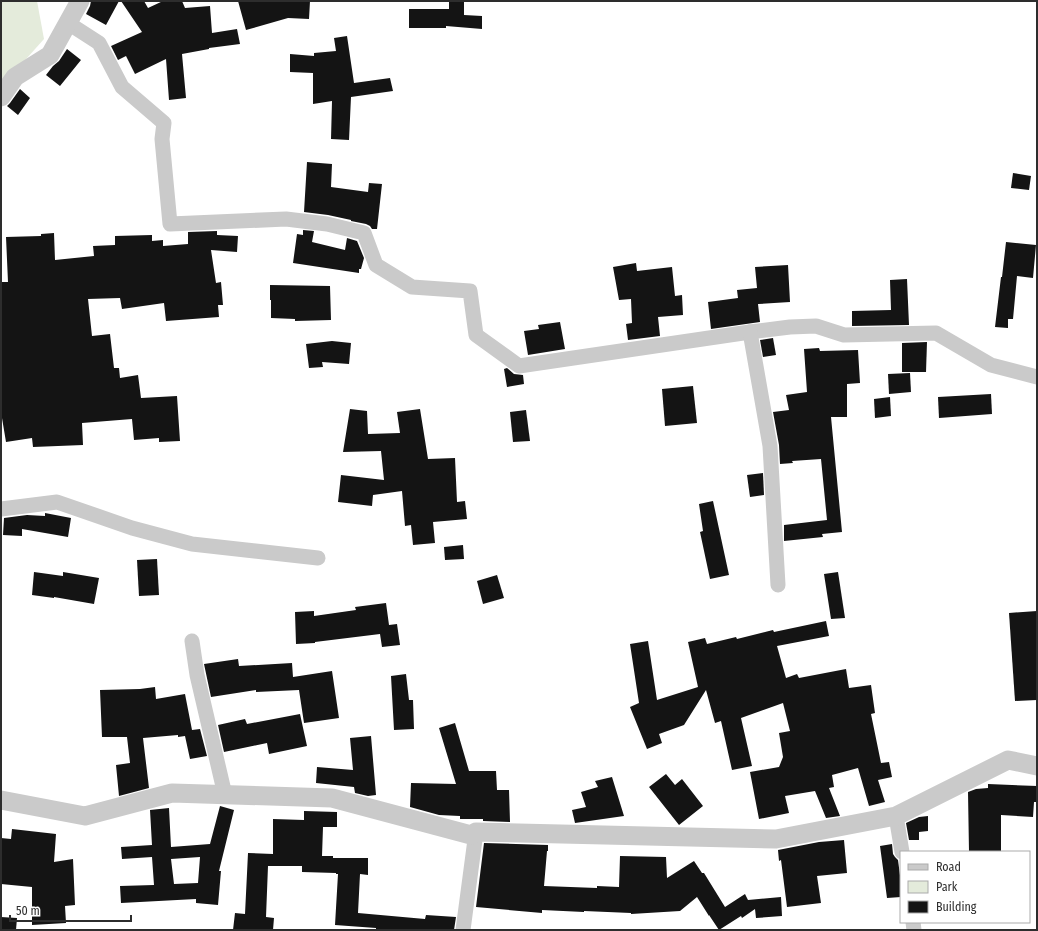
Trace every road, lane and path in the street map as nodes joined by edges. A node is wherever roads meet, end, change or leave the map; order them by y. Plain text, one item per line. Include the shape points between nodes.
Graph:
1 (80, 1) edge
2 (68, 23) junction
3 (1, 97) edge
4 (750, 332) junction
5 (1037, 377) edge
6 (1, 509) edge
7 (318, 558) dead end
8 (778, 585) dead end
9 (192, 641) dead end
10 (1037, 766) edge
11 (225, 795) junction
12 (1, 800) edge
13 (896, 816) junction
14 (476, 832) junction
15 (902, 851) edge
16 (463, 930) edge

1 - 2 street
2 - 3 street via 50,55 15,77
2 - 4 street via 99,43 122,87 164,123 162,139 170,224 286,219 327,224 364,233 376,265 412,288 470,291 476,335 519,366
4 - 5 street via 816,326 844,335 936,333 991,365
4 - 8 street via 770,446
6 - 7 street via 57,502 132,528 192,544
9 - 11 street via 196,675
10 - 13 street via 1008,760
11 - 12 street via 172,793 85,816
11 - 14 street via 332,798 471,835
13 - 14 street via 776,840
13 - 15 street
14 - 16 street

